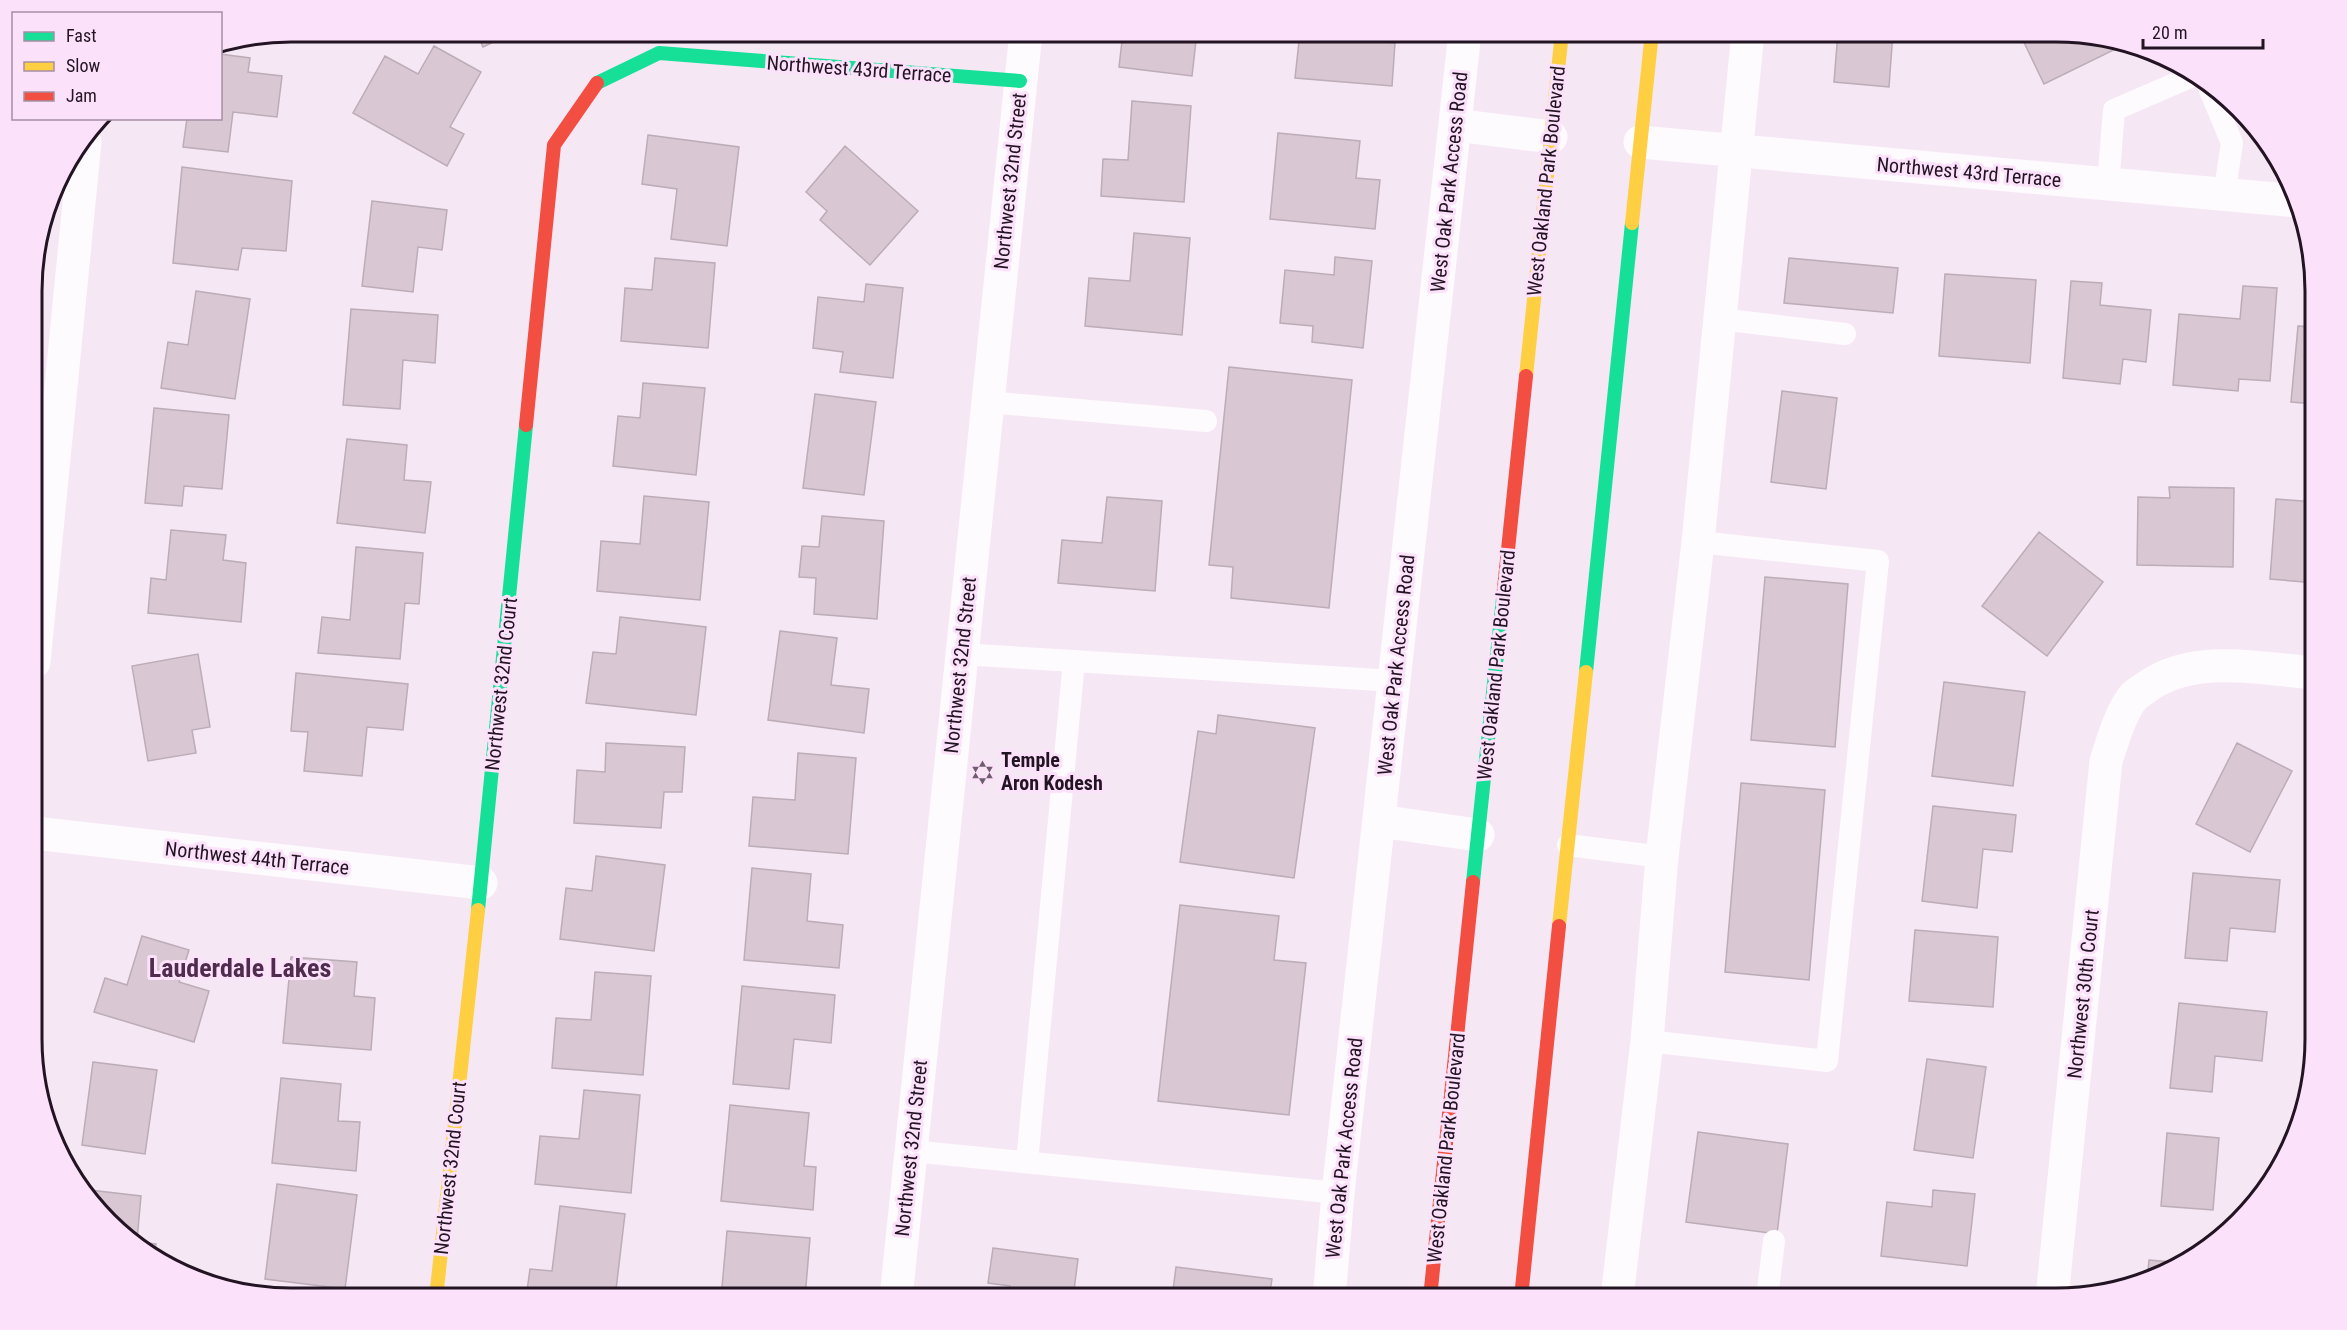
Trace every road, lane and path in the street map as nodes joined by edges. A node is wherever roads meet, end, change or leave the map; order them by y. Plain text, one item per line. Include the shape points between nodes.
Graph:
1 (1025, 42) edge
2 (1465, 42) edge
3 (1561, 42) edge
4 (1651, 42) edge
5 (1747, 42) edge
6 (2186, 79) edge
7 (1020, 81) junction
8 (597, 83) joint
9 (2213, 98) edge
10 (1455, 124) junction
11 (1551, 137) junction
12 (1640, 142) junction
13 (1735, 152) junction
14 (84, 153) edge
15 (2108, 185) junction
16 (2224, 195) junction
17 (2288, 200) edge
18 (1720, 319) junction
19 (1845, 334) dead end
20 (987, 402) junction
21 (1206, 421) dead end
22 (1698, 542) junction
23 (42, 580) edge
24 (962, 654) junction
25 (1074, 661) junction
26 (2305, 672) edge
27 (1395, 681) junction
28 (1379, 821) junction
29 (42, 833) edge
30 (1478, 835) junction
31 (1568, 846) junction
32 (1662, 857) junction
33 (481, 883) junction
34 (1647, 1041) junction
35 (911, 1151) junction
36 (1027, 1162) junction
37 (1338, 1192) junction
38 (1774, 1241) dead end
39 (437, 1288) edge
40 (897, 1288) edge
41 (1330, 1288) edge
42 (1431, 1288) edge
43 (1522, 1288) edge
44 (1618, 1288) edge
45 (1768, 1288) edge
46 (2053, 1288) edge

1 - 7 street, Northwest 32nd Street
2 - 10 street, West Oak Park Access Road
3 - 11 main road, West Oakland Park Boulevard
4 - 12 main road
5 - 13 street
6 - 15 lane via 2114,110
7 - 8 main road, Northwest 43rd Terrace via 659,53
7 - 20 street, Northwest 32nd Street
8 - 33 main road, Northwest 32nd Court via 554,145
9 - 16 lane via 2232,143
10 - 11 street
10 - 27 street, West Oak Park Access Road
11 - 30 main road, West Oakland Park Boulevard
12 - 13 street, Northwest 43rd Terrace
12 - 31 main road
13 - 15 street, Northwest 43rd Terrace
13 - 18 street
14 - 23 street
15 - 16 street, Northwest 43rd Terrace
16 - 17 street, Northwest 43rd Terrace
18 - 19 lane
18 - 22 street
20 - 21 lane
20 - 24 street, Northwest 32nd Street
22 - 32 street
22 - 34 lane via 1878,561 1827,1061
24 - 25 lane
24 - 35 street, Northwest 32nd Street
25 - 27 lane
25 - 36 lane
26 - 46 street, Northwest 30th Court via 2216,665 2184,670 2161,678 2134,696 2118,724 2106,761
27 - 28 street, West Oak Park Access Road
28 - 30 street
28 - 37 street, West Oak Park Access Road
29 - 33 street, Northwest 44th Terrace
30 - 42 main road, West Oakland Park Boulevard
31 - 32 lane
31 - 43 main road
32 - 34 street
33 - 39 main road, Northwest 32nd Court
34 - 44 street
35 - 36 lane
35 - 40 street, Northwest 32nd Street
36 - 37 lane
37 - 41 street, West Oak Park Access Road
38 - 45 lane

